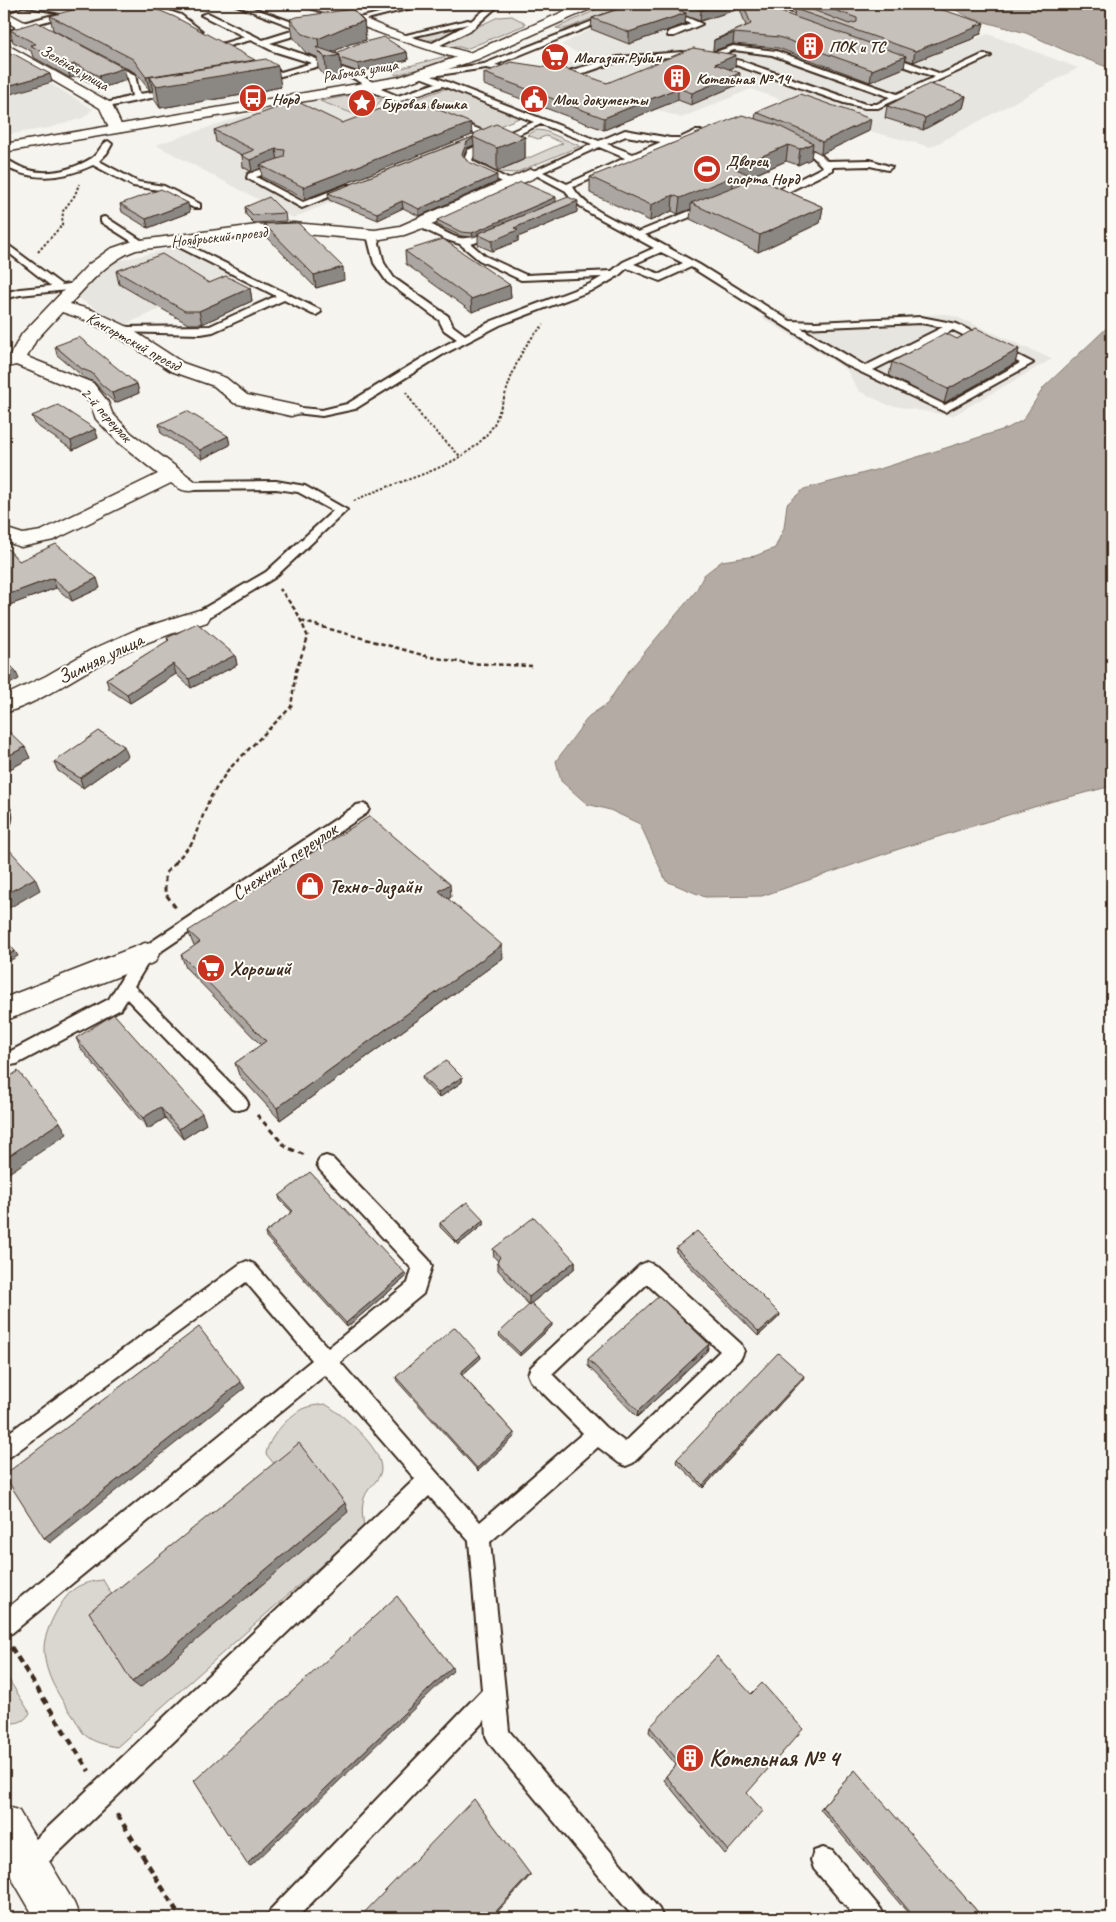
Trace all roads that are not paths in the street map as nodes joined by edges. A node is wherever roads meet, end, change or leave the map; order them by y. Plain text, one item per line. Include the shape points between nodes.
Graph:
1 (23, 4) edge
2 (103, 4) edge
3 (142, 4) edge
4 (207, 4) edge
5 (236, 4) edge
6 (423, 4) edge
7 (496, 4) edge
8 (591, 4) edge
9 (642, 4) edge
10 (801, 4) edge
11 (320, 5) edge
12 (652, 7) edge
13 (153, 8) junction
14 (778, 8) edge
15 (787, 9) junction
16 (661, 10) edge
17 (68, 12) junction
18 (214, 12) dead end
19 (4, 13) edge
20 (195, 19) junction
21 (359, 20) junction
22 (477, 21) junction
23 (825, 22) edge
24 (332, 25) edge
25 (323, 26) edge
26 (541, 26) junction
27 (25, 27) junction
28 (305, 29) junction
29 (41, 30) edge
30 (564, 33) junction
31 (670, 34) edge
32 (4, 36) edge
33 (398, 36) junction
34 (252, 37) junction
35 (208, 38) edge
36 (378, 40) edge
37 (216, 42) edge
38 (262, 42) junction
39 (4, 46) edge
40 (224, 46) junction
41 (430, 46) junction
42 (232, 50) edge
43 (878, 54) edge
44 (987, 56) dead end
45 (708, 57) junction
46 (248, 58) edge
47 (468, 58) junction
48 (99, 60) edge
49 (329, 60) edge
50 (320, 63) junction
51 (486, 66) junction
52 (815, 68) junction
53 (280, 74) junction
54 (528, 74) edge
55 (423, 75) junction
56 (543, 75) edge
57 (263, 77) edge
58 (942, 77) junction
59 (785, 80) junction
60 (443, 83) junction
61 (370, 86) junction
62 (182, 90) edge
63 (897, 97) junction
64 (136, 98) junction
65 (398, 99) junction
66 (106, 106) junction
67 (432, 114) edge
68 (441, 117) edge
69 (542, 121) junction
70 (116, 129) junction
71 (705, 130) edge
72 (484, 135) junction
73 (475, 139) edge
74 (497, 140) junction
75 (780, 140) edge
76 (670, 141) junction
77 (108, 144) dead end
78 (600, 144) junction
79 (4, 148) edge
80 (634, 158) junction
81 (92, 161) junction
82 (4, 162) edge
83 (282, 164) edge
84 (827, 164) junction
85 (888, 167) dead end
86 (533, 173) junction
87 (512, 183) junction
88 (359, 184) edge
89 (567, 187) junction
90 (773, 196) edge
91 (719, 202) edge
92 (197, 206) dead end
93 (104, 220) dead end
94 (420, 224) junction
95 (508, 228) edge
96 (372, 235) junction
97 (638, 235) junction
98 (174, 241) junction
99 (464, 243) junction
100 (142, 244) junction
101 (4, 246) edge
102 (662, 248) junction
103 (626, 264) junction
104 (690, 264) junction
105 (615, 274) junction
106 (77, 286) junction
107 (60, 288) junction
108 (20, 292) junction
109 (4, 296) edge
110 (284, 296) junction
111 (58, 306) junction
112 (4, 307) edge
113 (316, 312) dead end
114 (786, 323) junction
115 (953, 326) junction
116 (120, 330) junction
117 (464, 340) junction
118 (10, 361) edge
119 (866, 370) junction
120 (291, 410) joint
121 (180, 481) junction
122 (12, 538) edge
123 (199, 617) joint
124 (4, 705) edge
125 (362, 809) dead end
126 (4, 812) edge
127 (4, 822) edge
128 (145, 954) junction
129 (125, 987) junction
130 (4, 1010) edge
131 (4, 1060) edge
132 (239, 1103) road end
133 (326, 1164) road end
134 (326, 1362) junction
135 (598, 1434) junction
136 (4, 1449) edge
137 (430, 1480) junction
138 (479, 1537) junction
139 (4, 1625) edge
140 (494, 1694) junction
141 (4, 1826) edge
142 (823, 1860) dead end
143 (27, 1865) junction
144 (59, 1918) edge
145 (280, 1918) edge
146 (650, 1918) edge
147 (872, 1918) edge

1 - 17 lane
1 - 19 lane
2 - 17 lane
3 - 13 lane
4 - 13 lane
5 - 28 lane
6 - 21 lane
7 - 22 lane
8 - 26 street, Рабочая улица
9 - 12 lane
9 - 30 lane
10 - 15 lane
11 - 21 street
13 - 20 lane
14 - 15 lane
15 - 23 lane
16 - 31 lane via 698,24
17 - 27 lane
18 - 20 lane
19 - 27 street, Зелёная улица
20 - 34 lane
20 - 35 lane via 192,29
21 - 24 lane
21 - 33 street
22 - 33 lane
22 - 41 lane
25 - 28 lane
26 - 30 lane
26 - 47 street, Рабочая улица
27 - 29 lane
27 - 32 street, Зелёная улица
28 - 38 lane
30 - 51 lane
33 - 36 lane
33 - 41 street
34 - 38 lane
34 - 40 lane
37 - 40 lane
38 - 50 lane
39 - 66 street, Зелёная улица
40 - 42 lane
41 - 47 street
43 - 58 lane
44 - 58 lane
45 - 52 lane via 733,48 746,49 773,53
45 - 56 lane via 682,54 640,56 618,59 558,77
45 - 59 lane via 738,63
46 - 53 lane
47 - 55 street, Рабочая улица
48 - 64 lane via 132,77
49 - 50 lane
50 - 53 lane
50 - 61 lane via 354,75
51 - 54 lane
51 - 55 lane
52 - 59 lane
52 - 63 lane
53 - 57 lane
55 - 60 lane
55 - 61 street, Рабочая улица
58 - 63 lane
59 - 63 lane via 865,106 878,106
60 - 65 lane
60 - 69 lane
61 - 65 lane
61 - 70 street, Рабочая улица
62 - 64 lane
64 - 66 lane
65 - 67 lane
66 - 70 street, Зелёная улица
68 - 72 lane
69 - 74 lane
69 - 78 lane
70 - 79 street, Рабочая улица
71 - 76 lane via 682,140
72 - 73 lane
72 - 74 lane
74 - 87 lane via 471,152 468,160
75 - 84 lane via 816,155
76 - 78 lane via 626,133
76 - 80 lane
77 - 81 lane via 106,152
78 - 80 lane
78 - 86 lane
80 - 89 lane
81 - 82 lane via 78,168 40,175
81 - 92 lane via 136,184 161,188
83 - 88 lane via 251,178 302,204
84 - 85 lane via 870,163
84 - 90 lane via 829,168
86 - 87 street, Ноябрьский проезд
86 - 89 lane
87 - 94 street, Ноябрьский проезд
89 - 97 lane via 573,196 572,201
91 - 97 lane
93 - 100 lane
94 - 96 street, Ноябрьский проезд
94 - 99 lane
95 - 99 lane
96 - 98 street, Ноябрьский проезд via 292,228
96 - 117 lane via 379,263 390,280 444,318 448,328
97 - 102 lane
98 - 100 street, Ноябрьский проезд
98 - 110 lane
99 - 105 lane via 482,258 524,278
100 - 106 street, Ноябрьский проезд via 116,252
101 - 107 lane
102 - 103 lane
102 - 104 lane
103 - 104 lane via 660,278
103 - 105 lane
104 - 114 lane
105 - 117 lane via 594,286 496,323
106 - 107 lane
106 - 111 street, Ноябрьский проезд
107 - 108 lane
108 - 109 lane
108 - 112 lane
110 - 113 lane
110 - 116 lane via 213,329
111 - 116 street, Качгортский проезд via 86,314
111 - 118 street, Ноябрьский проезд
114 - 115 lane via 816,325 921,320
114 - 119 lane
115 - 119 lane
115 - 119 lane via 1028,363 945,409
116 - 120 street, Качгортский проезд via 177,366 220,382 241,399
117 - 120 lane via 351,407 322,413
118 - 121 street, 2-й переулок via 86,387 117,430
121 - 122 street via 47,536
121 - 123 lane via 205,487 268,485 301,489 341,510 270,575
123 - 124 street, Зимняя улица via 117,647
125 - 128 lane, Снежный переулок
126 - 127 lane
128 - 129 lane
128 - 130 street
129 - 131 lane via 115,1004
129 - 132 lane
133 - 134 lane via 422,1266 416,1288
134 - 136 lane via 247,1270
134 - 137 lane
134 - 139 lane
135 - 135 lane via 538,1374 648,1271 734,1352 626,1456
135 - 138 lane
137 - 138 lane
137 - 143 lane
138 - 140 lane
140 - 145 lane
140 - 146 lane via 498,1736
141 - 143 street
142 - 147 lane
143 - 144 street

